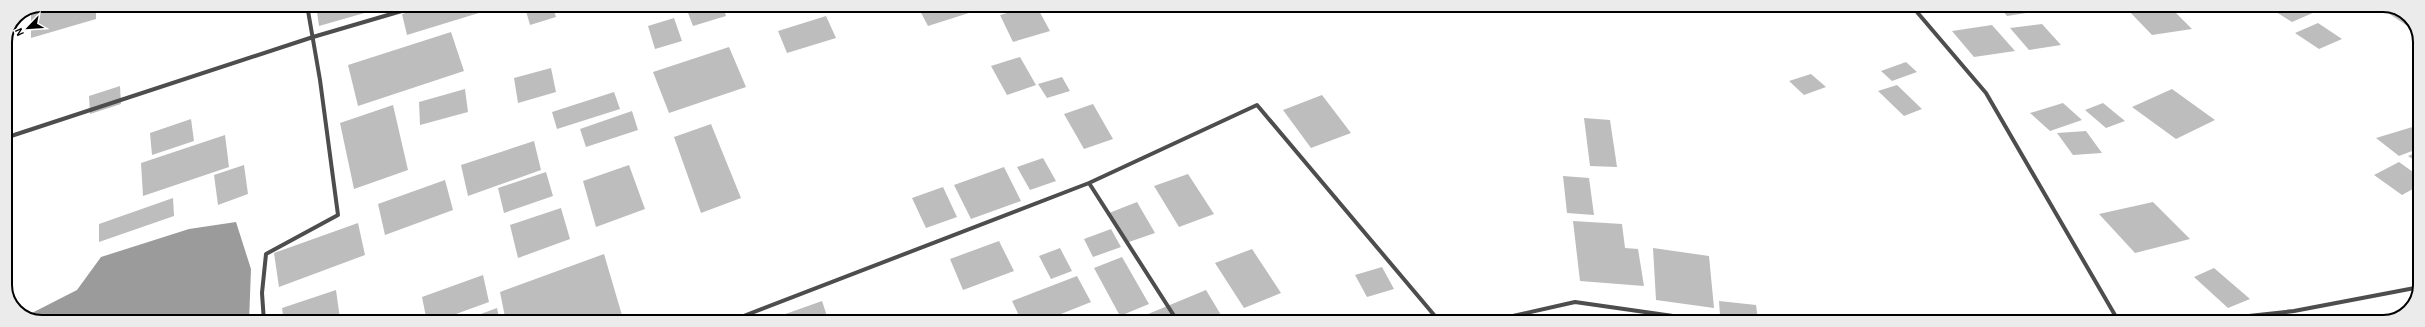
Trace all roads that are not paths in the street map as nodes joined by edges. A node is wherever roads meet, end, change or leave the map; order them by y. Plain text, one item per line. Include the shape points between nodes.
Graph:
1 (308, 12) edge
2 (398, 12) edge
3 (1917, 12) edge
4 (313, 37) junction
5 (12, 136) edge
6 (1089, 183) junction
7 (2413, 288) edge
8 (264, 315) edge
9 (746, 315) edge
10 (1174, 315) edge
11 (1434, 315) edge
12 (1517, 315) edge
13 (1666, 315) edge
14 (2114, 315) edge
15 (2252, 315) edge

1 - 4 street
2 - 4 street
3 - 14 street via 1986,93
4 - 5 street
4 - 8 street via 338,215 266,254 262,293
6 - 9 street
6 - 10 street
6 - 11 street via 1258,105
7 - 15 street
12 - 13 street via 1575,302

